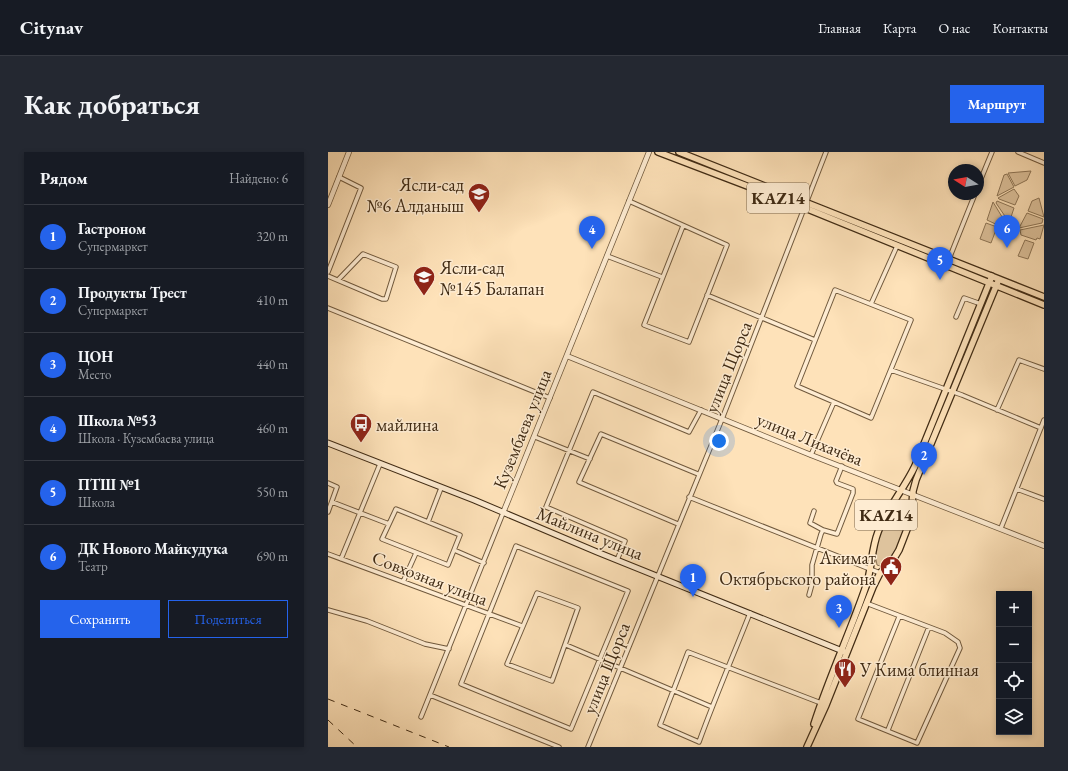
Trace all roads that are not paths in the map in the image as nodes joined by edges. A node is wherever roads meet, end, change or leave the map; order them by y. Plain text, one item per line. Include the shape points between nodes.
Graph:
1 (349, 152) edge
2 (649, 152) edge
3 (658, 152) edge
4 (679, 152) edge
5 (826, 152) edge
6 (992, 152) edge
7 (1018, 152) edge
8 (1044, 157) edge
9 (1043, 162) edge
10 (984, 171) edge
11 (339, 177) junction
12 (973, 200) edge
13 (629, 201) junction
14 (807, 202) junction
15 (328, 205) edge
16 (805, 208) junction
17 (683, 226) junction
18 (897, 246) junction
19 (607, 256) junction
20 (949, 259) junction
21 (328, 272) edge
22 (328, 276) edge
23 (992, 276) junction
24 (662, 277) junction
25 (338, 280) junction
26 (990, 282) junction
27 (998, 282) junction
28 (707, 295) junction
29 (1044, 297) edge
30 (871, 304) junction
31 (981, 304) junction
32 (1044, 305) edge
33 (328, 308) edge
34 (762, 317) junction
35 (956, 317) dead end
36 (815, 340) junction
37 (567, 356) junction
38 (1044, 369) edge
39 (891, 370) junction
40 (949, 390) junction
41 (550, 398) junction
42 (834, 402) junction
43 (701, 410) junction
44 (997, 410) junction
45 (722, 419) junction
46 (1044, 420) edge
47 (1041, 428) junction
48 (535, 437) junction
49 (328, 443) edge
50 (569, 450) junction
51 (811, 455) junction
52 (590, 459) junction
53 (380, 464) junction
54 (842, 466) junction
55 (698, 474) junction
56 (328, 483) edge
57 (441, 488) junction
58 (1017, 489) junction
59 (902, 490) junction
60 (913, 495) junction
61 (689, 497) junction
62 (1044, 499) edge
63 (332, 502) junction
64 (814, 511) dead end
65 (328, 512) edge
66 (360, 513) junction
67 (503, 513) junction
68 (428, 522) junction
69 (388, 524) junction
70 (678, 524) junction
71 (1001, 528) junction
72 (823, 530) junction
73 (1044, 546) edge
74 (816, 547) junction
75 (454, 550) junction
76 (416, 553) junction
77 (328, 554) edge
78 (341, 559) junction
79 (617, 560) junction
80 (484, 563) junction
81 (870, 569) junction
82 (880, 573) junction
83 (657, 576) junction
84 (403, 582) junction
85 (809, 594) dead end
86 (866, 603) junction
87 (466, 606) junction
88 (328, 610) edge
89 (750, 613) junction
90 (489, 614) junction
91 (899, 617) junction
92 (522, 626) junction
93 (929, 627) junction
94 (566, 645) junction
95 (449, 649) junction
96 (840, 651) junction
97 (847, 654) junction
98 (600, 660) junction
99 (728, 667) junction
100 (620, 669) junction
101 (674, 690) junction
102 (430, 695) junction
103 (824, 704) junction
104 (712, 707) junction
105 (421, 717) dead end
106 (888, 730) junction
107 (807, 746) edge
108 (559, 747) edge
109 (588, 747) edge

1 - 11 street
2 - 13 street, Кузембаева улица
3 - 16 main road, KAZ14
4 - 14 main road, KAZ14
5 - 14 street, улица Щорса
6 - 10 street
7 - 9 street
8 - 9 street
11 - 15 street
11 - 21 street via 361,188
12 - 20 street
13 - 17 street
13 - 19 street, Кузембаева улица
14 - 16 street, улица Щорса
14 - 20 main road, KAZ14
16 - 18 main road, KAZ14
16 - 34 street, улица Щорса
17 - 24 street
17 - 28 street via 727,244
18 - 26 main road, KAZ14
18 - 30 street
19 - 24 street
19 - 37 street, Кузембаева улица
20 - 23 main road, KAZ14
22 - 25 street
23 - 26 main road
23 - 27 main road, KAZ14
24 - 28 street via 644,325 689,342
25 - 25 street via 386,299 396,267 363,254
26 - 27 main road, KAZ14
26 - 31 main road, KAZ14
27 - 29 main road
27 - 32 main road
27 - 40 main road, KAZ14
28 - 34 street
30 - 36 street via 835,290
30 - 39 street via 911,320
31 - 35 street via 964,298
31 - 40 main road, KAZ14
33 - 41 street
34 - 36 street
34 - 45 street, улица Щорса
36 - 42 street via 797,386
37 - 41 street, Кузембаева улица
37 - 43 street, улица Лихачёва
38 - 44 street via 1019,360
39 - 40 street
39 - 42 street via 871,418
40 - 44 street
40 - 59 main road, KAZ14
40 - 60 main road, KAZ14
41 - 48 street, Кузембаева улица
42 - 51 street
43 - 45 street, улица Лихачёва
43 - 50 street via 689,432 592,392
44 - 47 street
45 - 51 street, улица Лихачёва
45 - 55 street, улица Щорса
46 - 47 street
47 - 58 street
48 - 50 street
48 - 67 street, Кузембаева улица
49 - 53 main road, Майлина улица
50 - 52 street
50 - 79 street via 546,507 625,541
51 - 54 street, улица Лихачёва
52 - 55 street via 601,434
52 - 70 street via 579,482
53 - 57 main road, Майлина улица
53 - 66 street
54 - 59 street, улица Лихачёва
54 - 72 street via 836,481 851,488 853,493 838,532 834,534
55 - 61 street, улица Щорса
56 - 63 street via 337,487
57 - 67 main road, Майлина улица
57 - 68 street
58 - 62 street
58 - 71 street
59 - 60 street, улица Лихачёва
59 - 81 main road, KAZ14 via 877,533
60 - 71 street, улица Лихачёва
60 - 82 main road, KAZ14 via 911,519 899,550
61 - 70 street, улица Щорса
61 - 74 street
63 - 65 street
63 - 66 street
64 - 72 street via 810,523
66 - 69 street
66 - 78 street
67 - 79 main road, Майлина улица
67 - 80 street, Кузембаева улица
68 - 69 street via 396,509
68 - 75 street via 460,535
69 - 76 street via 382,539
70 - 83 street, улица Щорса
71 - 73 street, улица Лихачёва
72 - 74 street
74 - 81 street
74 - 85 street
75 - 76 street via 448,565
75 - 80 street
76 - 84 street
77 - 78 street, Совхозная улица
78 - 84 street, Совхозная улица
79 - 83 main road, Майлина улица
80 - 87 street, Кузембаева улица
81 - 82 street
81 - 96 main road, KAZ14 via 866,586
82 - 86 main road, KAZ14
83 - 89 main road, Майлина улица
83 - 100 street, улица Щорса
84 - 87 street, Совхозная улица
86 - 91 street
86 - 97 main road, KAZ14
87 - 90 street, Совхозная улица
87 - 95 street, Кузембаева улица
88 - 95 street via 367,621 425,644
89 - 96 main road, Майлина улица
89 - 99 street
90 - 92 street, Совхозная улица
90 - 98 street via 516,546 621,588 628,591
90 - 98 street via 461,684 571,729
91 - 93 street
91 - 106 street via 858,719
92 - 94 street via 536,593 578,608
92 - 94 street via 508,664 552,681
93 - 106 street
93 - 106 street via 945,633 958,642 960,648 917,743
94 - 98 street
95 - 102 street, Кузембаева улица
96 - 97 main road, Майлина улица
96 - 103 main road, KAZ14
97 - 103 main road, KAZ14
98 - 100 street
99 - 101 street via 688,652
99 - 103 street
99 - 104 street
100 - 101 street
100 - 109 street, улица Щорса
101 - 104 street
101 - 104 street via 660,725 699,742
102 - 105 street, Кузембаева улица
102 - 108 street
103 - 107 main road, KAZ14

